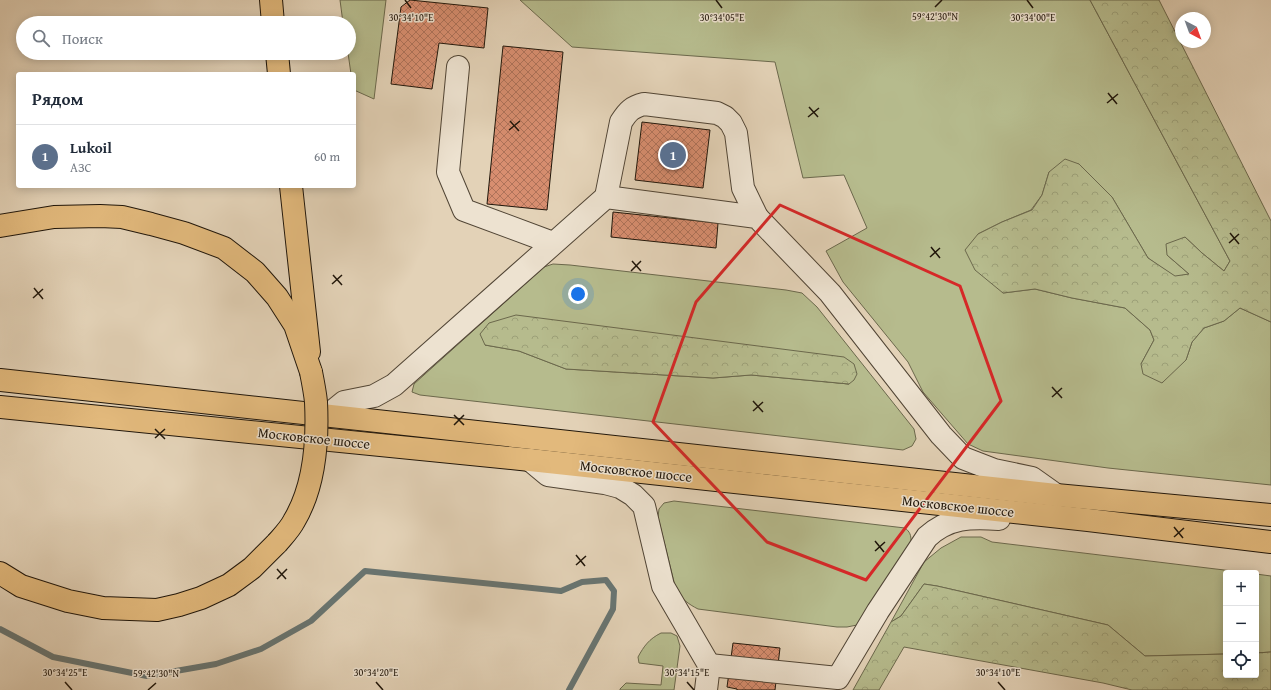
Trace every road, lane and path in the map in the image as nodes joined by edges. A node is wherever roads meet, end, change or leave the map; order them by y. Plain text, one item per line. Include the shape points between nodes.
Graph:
1 (271, 0) edge
2 (272, 16) edge
3 (278, 60) edge
4 (458, 67) dead end
5 (279, 72) edge
6 (291, 188) edge
7 (606, 197) junction
8 (757, 217) junction
9 (0, 226) edge
10 (553, 243) junction
11 (300, 325) junction
12 (0, 380) edge
13 (0, 407) edge
14 (328, 414) junction
15 (530, 460) junction
16 (1056, 494) junction
17 (1271, 515) edge
18 (1088, 520) junction
19 (1271, 542) edge
20 (0, 573) edge
21 (709, 665) junction
22 (834, 684) edge
23 (706, 690) edge

1 - 2 main road
3 - 5 main road
4 - 10 lane via 448,172 464,210
6 - 11 main road
7 - 8 lane
7 - 8 lane via 621,122 635,106 644,104 717,114 731,123 736,133 743,188
7 - 10 lane
8 - 16 lane via 830,293 941,434 963,458 994,470 1032,478
9 - 11 main road via 54,217 100,216 122,217 184,233 224,248 255,272
10 - 14 lane via 394,385 374,396 344,402
11 - 20 main road, bridge via 316,402 313,469 305,498 294,522 252,568 229,585 202,598 157,610 103,608 68,601 21,586
12 - 14 main road, Московское шоссе
13 - 15 main road, Московское шоссе
14 - 16 main road, Московское шоссе
15 - 18 main road, Московское шоссе
15 - 21 lane via 548,475 620,487 644,506 663,586
16 - 17 main road, Московское шоссе
18 - 19 main road, Московское шоссе
18 - 22 lane via 1076,524 976,517 958,520 936,529 927,537 910,562
21 - 22 lane
21 - 23 lane

